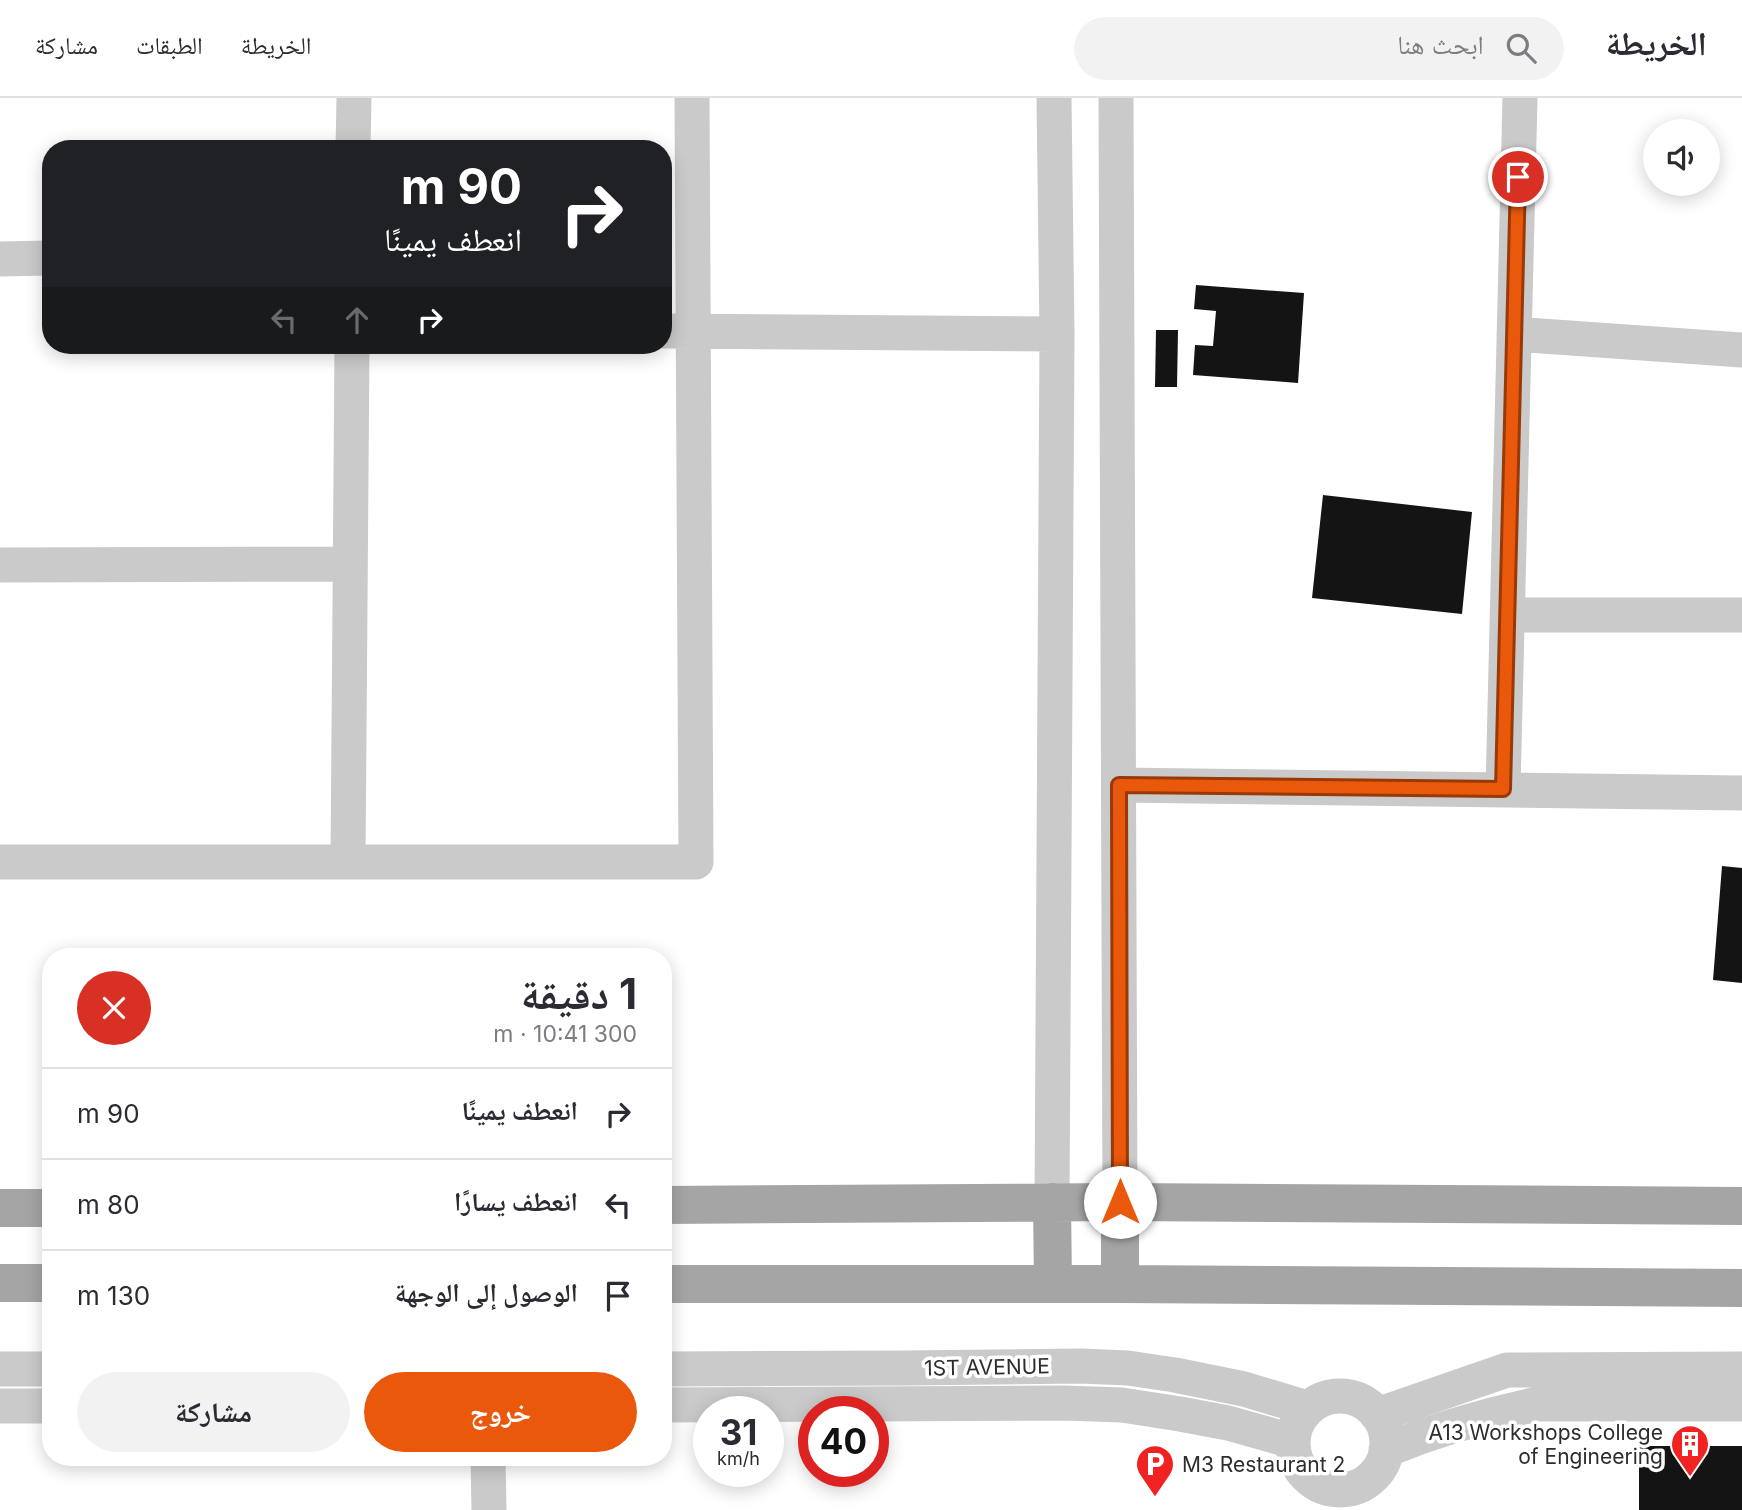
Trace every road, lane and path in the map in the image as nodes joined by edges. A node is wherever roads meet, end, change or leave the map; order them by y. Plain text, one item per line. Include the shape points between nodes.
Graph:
1 (354, 98) edge
2 (692, 98) edge
3 (1055, 98) edge
4 (1116, 98) edge
5 (1520, 98) edge
6 (353, 140) edge
7 (42, 258) edge
8 (0, 259) edge
9 (678, 331) edge
10 (1057, 334) junction
11 (1514, 334) junction
12 (1742, 351) edge
13 (352, 354) edge
14 (350, 564) junction
15 (0, 565) edge
16 (1508, 615) junction
17 (1742, 615) edge
18 (1119, 785) junction
19 (1503, 789) junction
20 (1742, 793) edge
21 (0, 862) edge
22 (348, 862) junction
23 (1052, 1202) junction
24 (1120, 1202) junction
25 (672, 1205) edge
26 (1742, 1206) edge
27 (0, 1208) edge
28 (42, 1208) edge
29 (0, 1283) edge
30 (42, 1283) edge
31 (672, 1284) edge
32 (1053, 1284) junction
33 (1120, 1284) junction
34 (1742, 1288) edge
35 (672, 1368) edge
36 (0, 1369) edge
37 (42, 1369) edge
38 (1742, 1369) edge
39 (1742, 1404) edge
40 (672, 1405) edge
41 (0, 1406) edge
42 (42, 1406) edge
43 (1307, 1408) junction
44 (1377, 1415) junction
45 (1292, 1441) junction
46 (1386, 1450) junction
47 (488, 1466) edge
48 (1321, 1498) edge
49 (1358, 1498) edge
50 (489, 1510) edge

1 - 6 street
2 - 9 street
3 - 10 street
4 - 18 street
5 - 11 street
7 - 8 street
9 - 10 street
9 - 22 street via 696,862
10 - 23 street
11 - 12 street
11 - 16 street
13 - 14 street
14 - 15 street
14 - 22 street
16 - 17 street
16 - 19 street
18 - 19 street
18 - 24 street
19 - 20 street
21 - 22 street
23 - 24 main road
23 - 25 main road
23 - 32 main road
24 - 26 main road
24 - 33 main road
27 - 28 main road
29 - 30 main road
31 - 32 main road
32 - 33 main road
33 - 34 main road
35 - 43 street, 1ST AVENUE via 1128,1368 1233,1387
36 - 37 street
38 - 44 street via 1507,1370
39 - 46 street via 1538,1404
40 - 45 street, 1ST AVENUE via 1122,1405 1228,1423
41 - 42 street
43 - 44 street via 1341,1395 1364,1403
43 - 45 street
44 - 46 street via 1386,1432
45 - 48 street via 1298,1465
46 - 49 street via 1380,1468
47 - 50 street
48 - 49 street via 1351,1489

